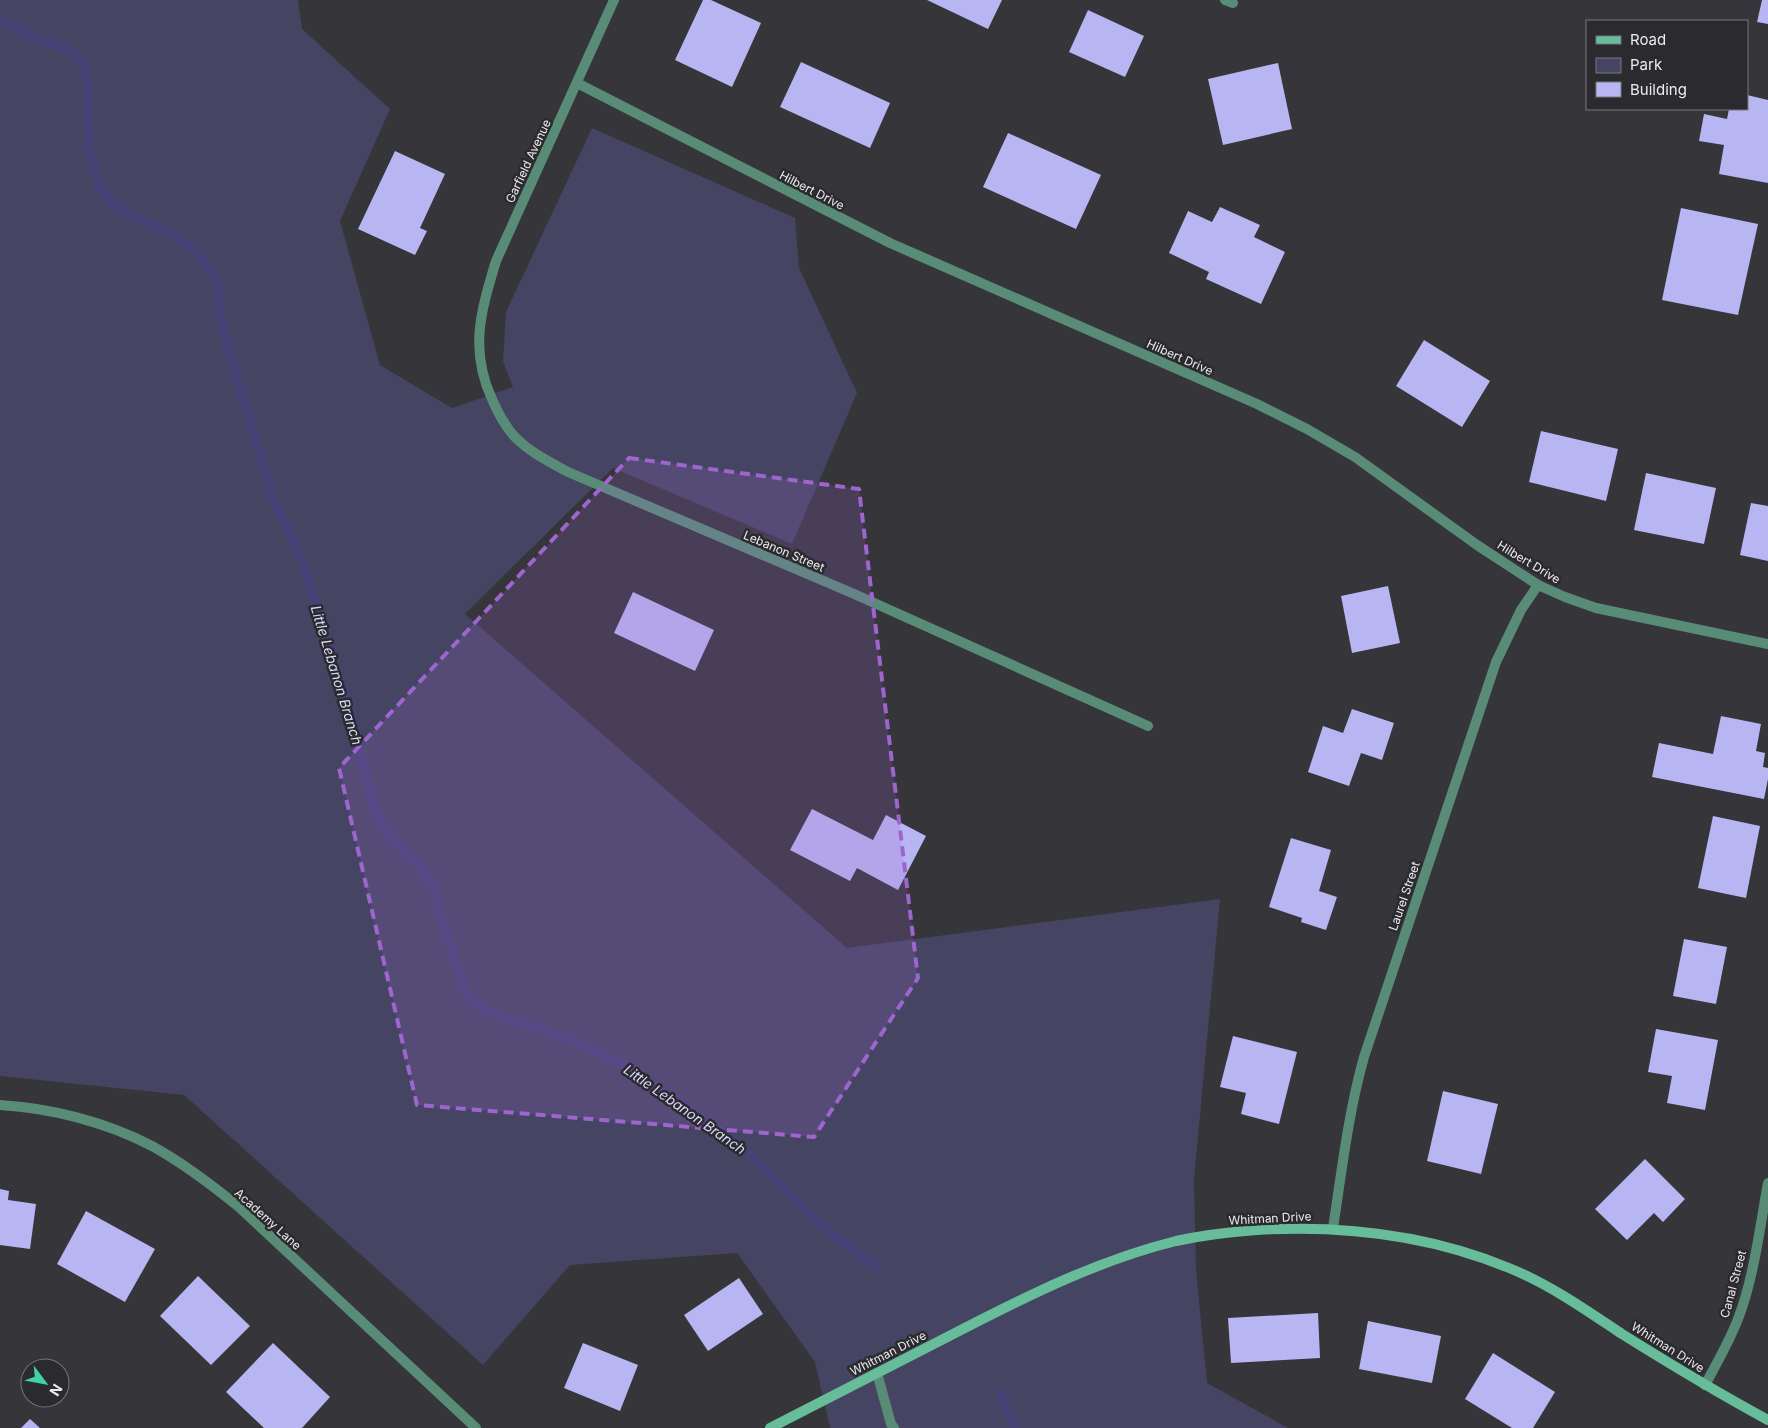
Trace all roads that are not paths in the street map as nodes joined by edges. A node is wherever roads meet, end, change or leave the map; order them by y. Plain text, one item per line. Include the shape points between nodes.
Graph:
1 (614, 0) edge
2 (577, 83) junction
3 (478, 337) joint
4 (1538, 585) junction
5 (1768, 644) edge
6 (1148, 726) dead end
7 (0, 1105) edge
8 (1768, 1183) edge
9 (1333, 1228) junction
10 (877, 1373) junction
11 (1705, 1384) junction
12 (1768, 1420) edge
13 (476, 1428) edge
14 (770, 1428) edge
15 (894, 1428) edge

1 - 2 street, Garfield Avenue
2 - 3 street, Garfield Avenue via 496,261
2 - 4 street, Hilbert Drive via 890,243 1258,404 1307,429 1355,457
3 - 6 street, Lebanon Street via 481,370 498,414 516,438 540,457
4 - 5 street, Hilbert Drive via 1596,608
4 - 9 street, Laurel Street via 1521,610 1496,662 1364,1057 1352,1100
7 - 13 street, Academy Lane via 49,1111 118,1131 151,1146 214,1187
8 - 11 street, Canal Street via 1738,1318
9 - 10 street, Whitman Drive via 1211,1234 1138,1252 1059,1282
9 - 11 street, Whitman Drive via 1433,1244 1475,1254 1512,1269 1546,1286
10 - 14 street, Whitman Drive
10 - 15 street
11 - 12 street, Whitman Drive

